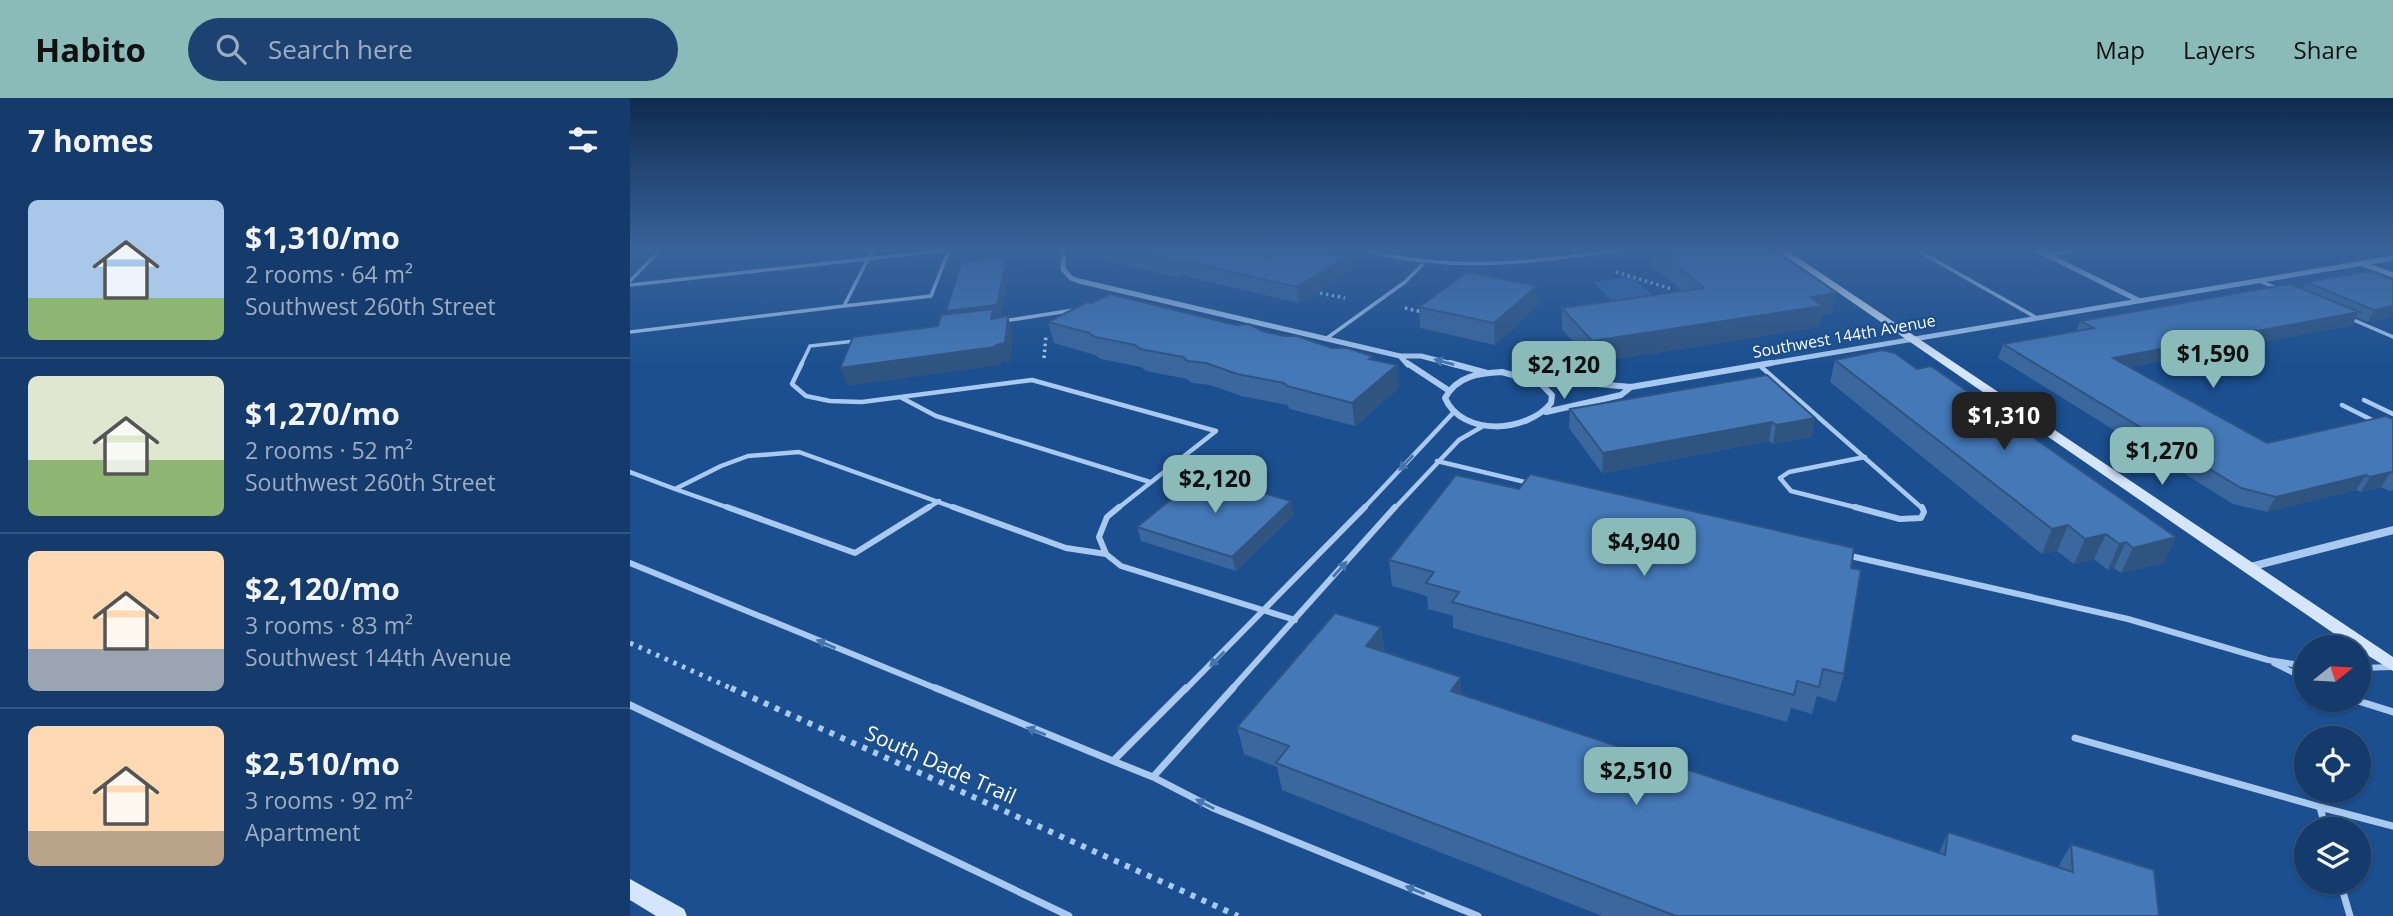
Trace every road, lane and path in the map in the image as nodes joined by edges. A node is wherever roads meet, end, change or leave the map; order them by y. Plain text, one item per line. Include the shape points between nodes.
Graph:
1 (853, 287) edge
2 (934, 287) edge
3 (1107, 287) edge
4 (1398, 287) edge
5 (1666, 287) edge
6 (1678, 287) edge
7 (1835, 287) edge
8 (1982, 287) edge
9 (2112, 287) edge
10 (2222, 287) edge
11 (2275, 287) edge
12 (1672, 289) junction
13 (2283, 290) edge
14 (1122, 291) junction
15 (1320, 293) edge
16 (1676, 294) edge
17 (1110, 296) edge
18 (1345, 298) dead end
19 (2140, 301) junction
20 (844, 306) junction
21 (1080, 308) edge
22 (1405, 308) dead end
23 (1431, 314) edge
24 (2344, 316) edge
25 (2037, 318) junction
26 (1002, 322) edge
27 (1047, 323) edge
28 (630, 332) edge
29 (2393, 337) edge
30 (1327, 338) junction
31 (865, 339) edge
32 (1911, 339) junction
33 (1400, 356) junction
34 (1044, 358) dead end
35 (1759, 365) junction
36 (1487, 373) junction
37 (1530, 377) junction
38 (1631, 387) junction
39 (1448, 390) junction
40 (902, 398) junction
41 (2364, 400) dead end
42 (2342, 405) dead end
43 (1453, 413) junction
44 (1544, 413) junction
45 (2393, 414) edge
46 (1485, 425) junction
47 (2383, 425) edge
48 (1865, 457) junction
49 (1437, 461) junction
50 (630, 472) edge
51 (1150, 482) junction
52 (1543, 487) edge
53 (675, 489) junction
54 (939, 501) junction
55 (2393, 530) edge
56 (1106, 554) junction
57 (1841, 554) edge
58 (630, 563) edge
59 (2249, 568) junction
60 (1266, 611) junction
61 (1295, 620) junction
62 (630, 643) edge
63 (2268, 660) junction
64 (2294, 664) edge
65 (2393, 666) edge
66 (2371, 667) edge
67 (2294, 674) edge
68 (630, 705) edge
69 (2371, 705) edge
70 (2393, 712) edge
71 (2075, 738) dead end
72 (1113, 761) junction
73 (1153, 777) junction
74 (2320, 807) junction
75 (2323, 817) edge
76 (2393, 826) edge
77 (630, 889) edge
78 (2344, 894) edge
79 (676, 916) edge
80 (1069, 916) edge
81 (1238, 916) edge
82 (1478, 916) edge
83 (2350, 916) edge

1 - 20 lane
2 - 20 lane via 931,296
3 - 14 street
4 - 30 lane
5 - 12 path
6 - 12 path
7 - 32 street
8 - 25 lane
9 - 19 street
10 - 19 street, Southwest 144th Avenue
11 - 13 lane
12 - 16 path
14 - 17 lane
14 - 30 street
15 - 18 path
19 - 25 street, Southwest 144th Avenue
20 - 28 lane
21 - 26 lane
22 - 23 path
24 - 29 lane
25 - 32 street, Southwest 144th Avenue
27 - 34 path
30 - 33 street
31 - 40 lane via 810,346 795,375 795,390 843,403
32 - 35 street, Southwest 144th Avenue
32 - 59 street
36 -> 33 street via 1421,356
33 - 39 street via 1405,364
35 - 38 street, Southwest 144th Avenue
35 - 48 lane
36 - 37 street, Southwest 144th Avenue
36 - 39 street via 1463,379
37 - 38 street, Southwest 144th Avenue
37 - 44 street via 1551,397
38 - 44 street, Southwest 144th Avenue via 1621,395
39 - 43 street via 1444,398
40 - 51 lane via 936,416
40 - 51 lane via 1024,379 1216,431
41 - 45 lane
42 - 47 lane
43 - 46 street
43 -> 60 lane
44 - 46 street, Southwest 144th Avenue via 1518,424
46 - 49 lane via 1458,440
48 - 48 lane via 1922,506 1921,518 1900,519 1791,491 1780,478 1789,472
49 - 52 lane
61 -> 49 lane
50 - 53 lane
51 - 56 lane via 1107,516 1099,537
53 - 54 lane via 739,457 768,451 799,452
53 - 54 lane via 855,553
54 - 56 lane via 1066,548
55 - 59 street
56 - 60 lane via 1121,566
57 - 63 lane via 2128,619
72 -> 58 lane
59 - 65 street
60 - 61 lane
60 -> 72 lane
61 - 73 lane
62 - 81 path, South Dade Trail
63 - 64 lane
63 - 67 lane
65 - 66 lane
68 - 80 lane
69 - 70 lane
71 - 74 lane
72 - 73 lane
82 -> 73 lane via 1213,808
74 - 75 lane
74 - 76 lane
77 - 79 street
78 - 83 lane

